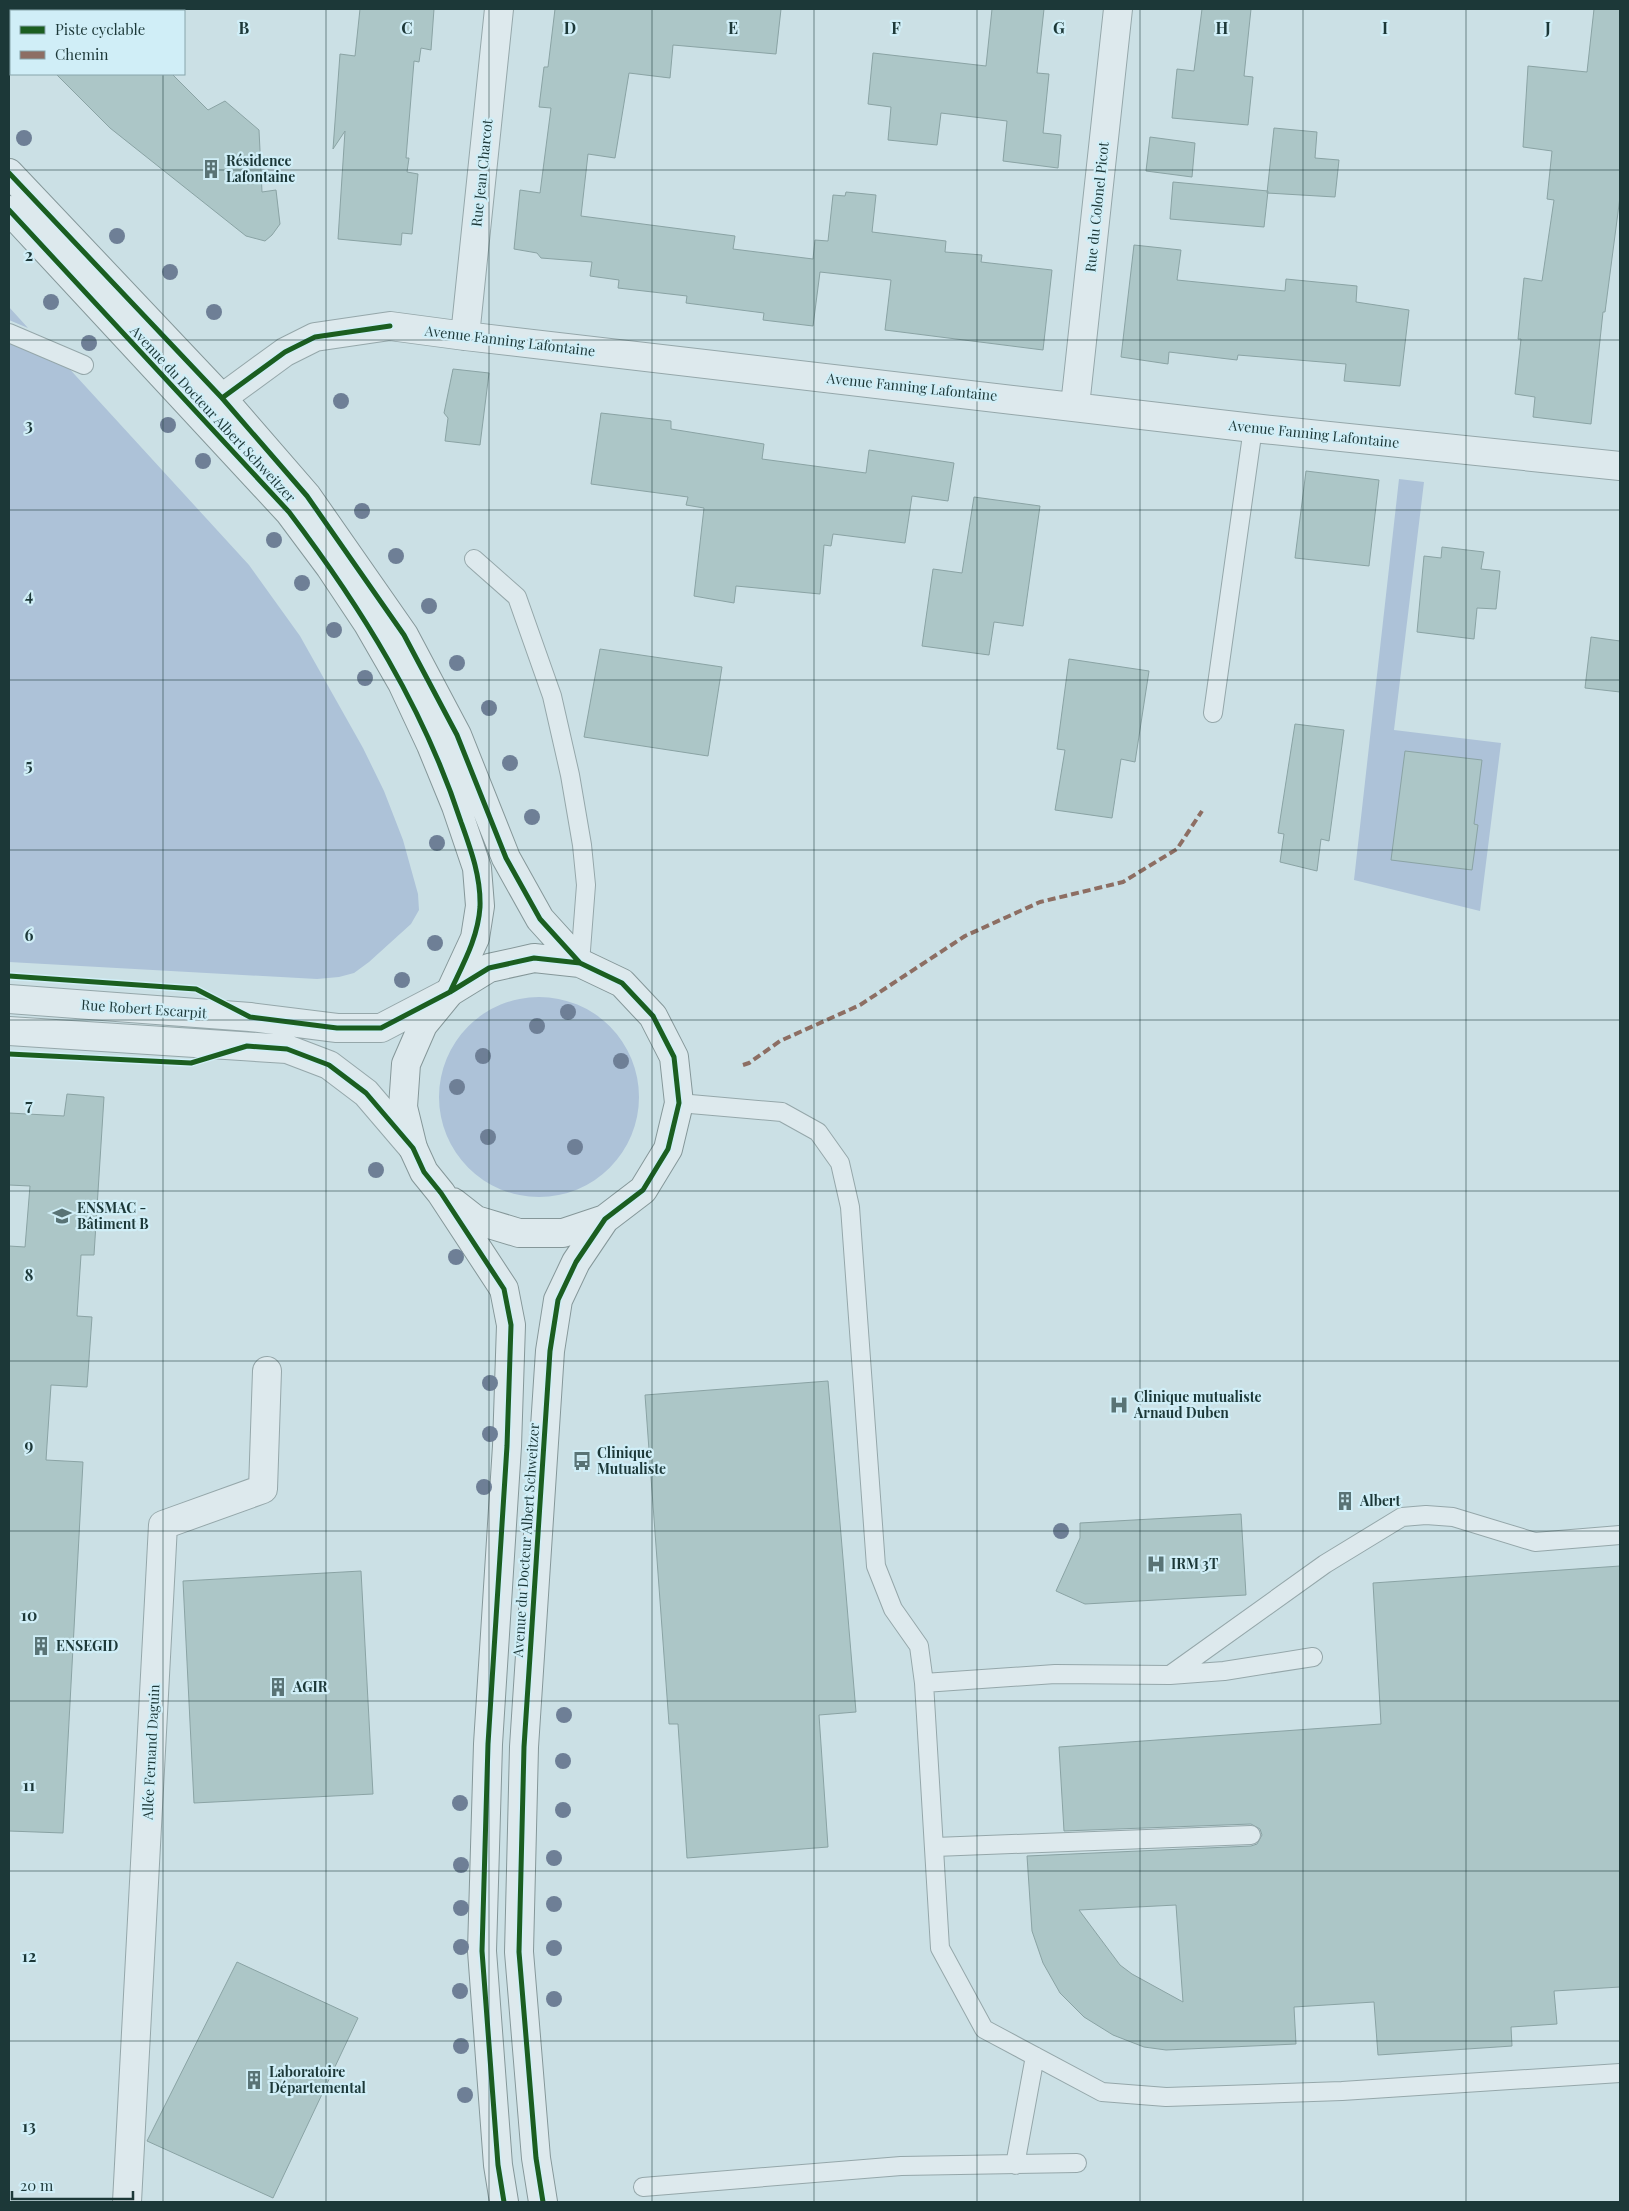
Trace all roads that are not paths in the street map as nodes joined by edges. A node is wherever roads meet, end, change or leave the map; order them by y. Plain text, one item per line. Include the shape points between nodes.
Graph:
1 (499, 9) edge
2 (1118, 9) edge
3 (9, 173) edge
4 (9, 210) edge
5 (9, 333) edge
6 (464, 336) junction
7 (84, 365) dead end
8 (222, 398) junction
9 (1075, 406) junction
10 (1254, 428) junction
11 (1620, 466) edge
12 (474, 559) dead end
13 (1213, 713) dead end
14 (580, 963) junction
15 (450, 992) junction
16 (9, 999) edge
17 (9, 1031) edge
18 (679, 1103) junction
19 (412, 1148) junction
20 (441, 1193) junction
21 (605, 1219) junction
22 (267, 1371) dead end
23 (1620, 1535) edge
24 (1313, 1657) dead end
25 (1170, 1675) junction
26 (924, 1684) junction
27 (1251, 1835) dead end
28 (935, 1847) junction
29 (1035, 2056) junction
30 (1620, 2073) edge
31 (1077, 2163) dead end
32 (1015, 2165) junction
33 (643, 2187) dead end
34 (127, 2202) edge
35 (504, 2202) edge
36 (543, 2202) edge

1 - 6 main road, Rue Jean Charcot
2 - 9 main road, Rue du Colonel Picot
3 - 8 main road, Avenue du Docteur Albert Schweitzer
4 - 15 main road, Avenue du Docteur Albert Schweitzer via 289,512 368,624 402,683 432,745 477,868 480,906 475,938
5 - 7 lane
6 - 8 main road, Avenue Fanning Lafontaine via 390,326 315,337 285,352
6 - 9 main road, Avenue Fanning Lafontaine
8 - 14 main road, Avenue du Docteur Albert Schweitzer via 307,496 404,635 457,735 506,858 540,919
9 - 10 main road, Avenue Fanning Lafontaine
10 - 11 main road, Avenue Fanning Lafontaine
10 - 13 lane
12 - 14 lane via 517,597 552,696 570,776 586,885
14 - 15 main road, Avenue du Docteur Albert Schweitzer via 534,958 489,968
14 - 18 main road, Avenue du Docteur Albert Schweitzer via 622,983 654,1016 674,1057
15 - 16 main road, Rue Robert Escarpit via 381,1028 337,1028 250,1017
15 - 19 main road, Avenue du Docteur Albert Schweitzer via 423,1025 406,1064 403,1107
17 - 19 main road via 287,1049 329,1065 366,1093
18 - 21 main road, Avenue du Docteur Albert Schweitzer via 668,1149 643,1190
18 - 26 lane via 782,1112 818,1132 840,1163 850,1207 876,1566 893,1609 919,1646
19 - 20 main road, Avenue du Docteur Albert Schweitzer via 424,1172
20 - 21 main road, Avenue du Docteur Albert Schweitzer via 476,1220 519,1233 563,1233
20 - 35 main road, Avenue du Docteur Albert Schweitzer via 504,1289 511,1325 488,1744 482,1951 498,2165
21 - 36 main road, Avenue du Docteur Albert Schweitzer via 576,1262 558,1300 550,1352 525,1728 519,1952 536,2158
22 - 34 main road, Allée Fernand Daguin via 263,1489 163,1525
23 - 25 lane via 1535,1542 1453,1517 1426,1514 1402,1517 1325,1564
24 - 25 lane via 1224,1671
25 - 26 lane via 1055,1674
26 - 28 lane
27 - 28 lane
28 - 29 lane via 940,1948 984,2029
29 - 30 lane via 1102,2092 1166,2097 1342,2091
29 - 32 lane
31 - 32 lane
32 - 33 lane via 901,2166

